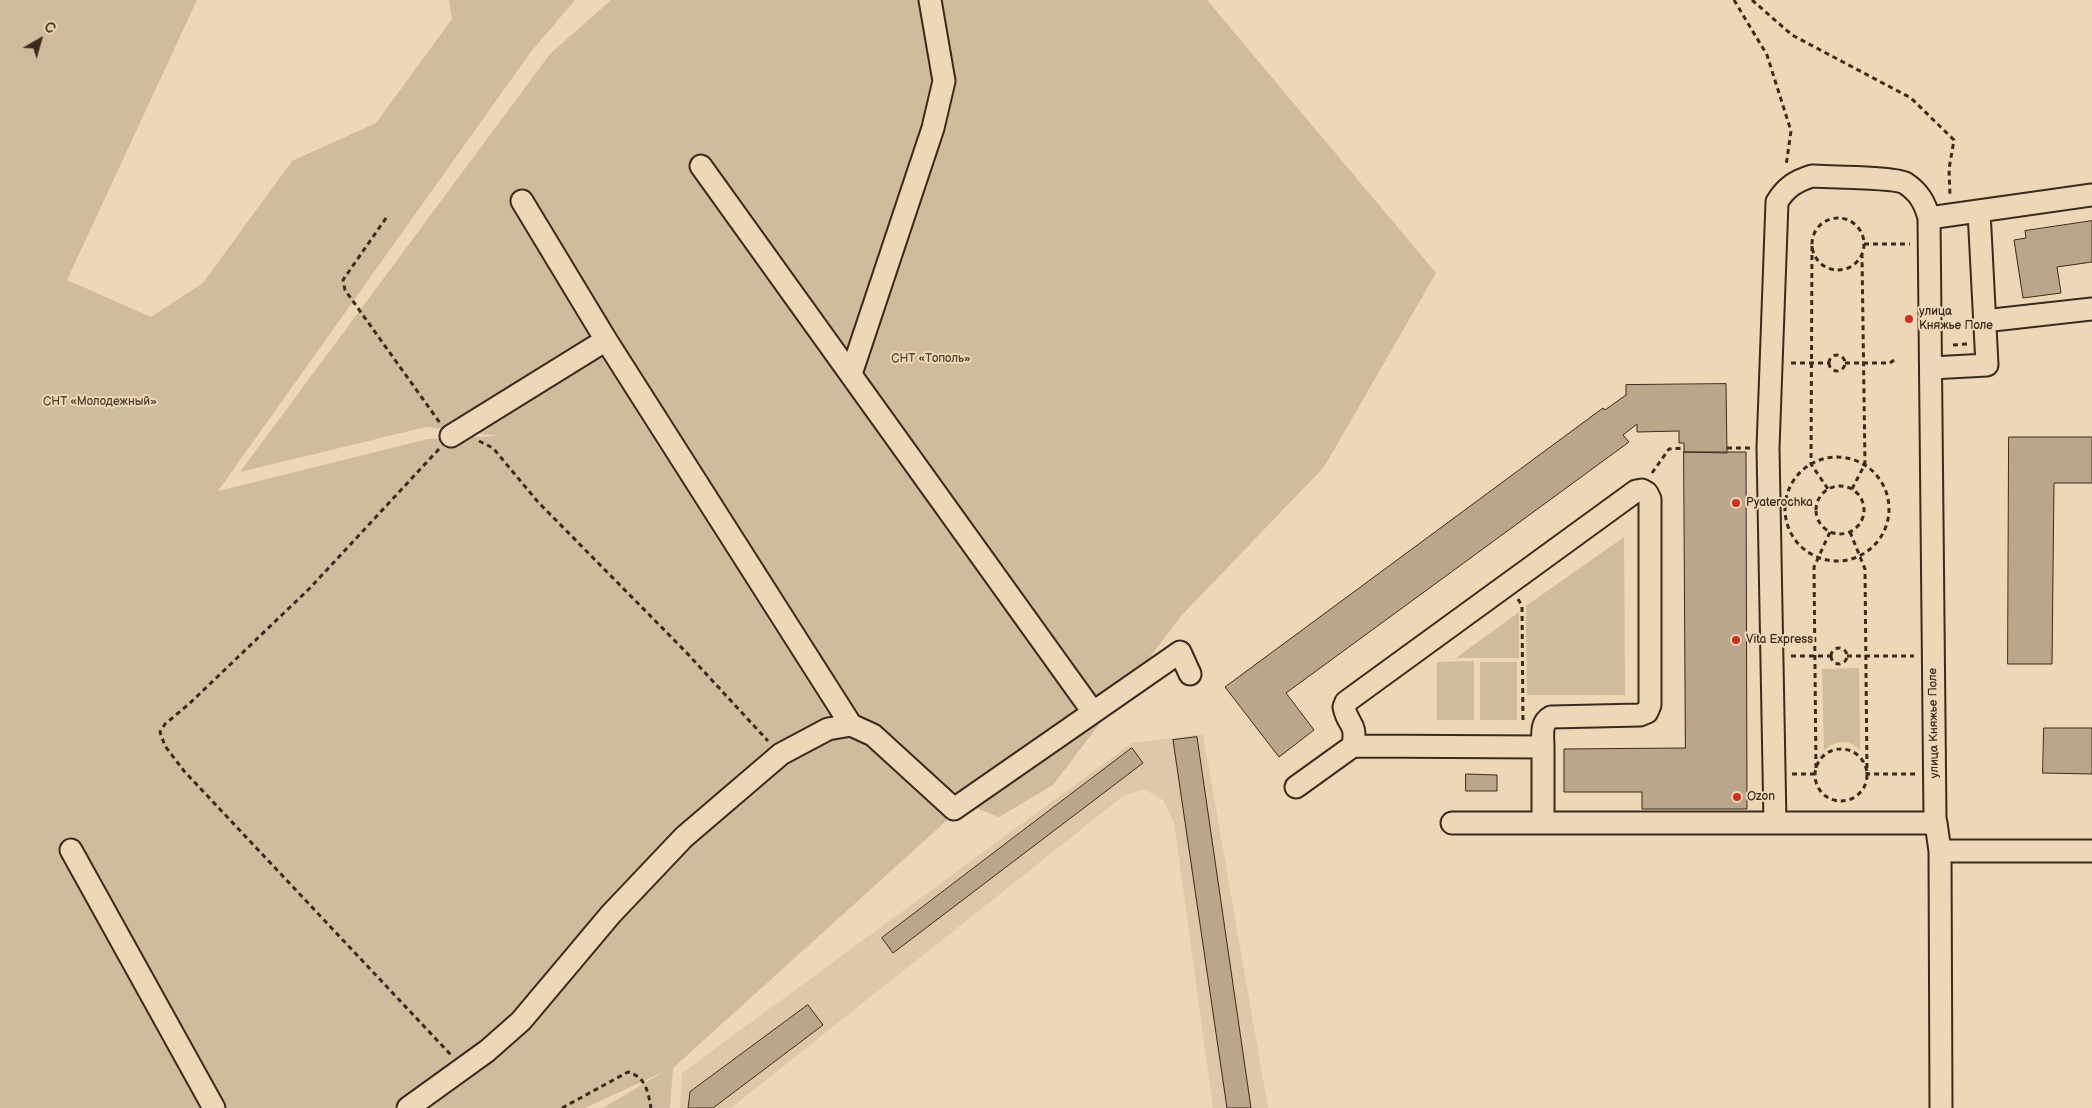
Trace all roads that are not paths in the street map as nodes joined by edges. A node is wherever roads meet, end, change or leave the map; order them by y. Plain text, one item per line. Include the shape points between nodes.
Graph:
1 (930, 0) edge
2 (701, 166) dead end
3 (2092, 196) edge
4 (522, 201) dead end
5 (1979, 211) junction
6 (1939, 216) junction
7 (2092, 308) edge
8 (1984, 321) junction
9 (606, 340) junction
10 (1931, 368) junction
11 (851, 374) junction
12 (451, 436) road end
13 (1190, 674) dead end
14 (1093, 712) junction
15 (852, 725) junction
16 (1353, 746) junction
17 (1533, 747) junction
18 (1296, 787) dead end
19 (1452, 823) dead end
20 (1543, 823) junction
21 (1774, 823) junction
22 (1936, 823) junction
23 (71, 850) dead end
24 (2092, 851) edge
25 (1940, 852) junction
26 (214, 1108) edge
27 (408, 1108) edge
28 (1941, 1108) edge

1 - 11 street via 944,81 933,128
2 - 11 street
3 - 5 street
4 - 9 street
5 - 6 street
5 - 8 street
6 - 10 street, улица Княжье Поле via 1929,244
6 - 21 street via 1904,182 1812,176 1785,189 1777,202 1768,448
7 - 8 street
8 - 10 street via 1986,365
9 - 12 street
9 - 15 street
10 - 22 street, улица Княжье Поле
11 - 14 street
13 - 14 street via 1180,652
14 - 15 street via 954,808 873,735
15 - 27 street via 828,729 780,754 684,837 611,914 521,1020 487,1051
16 - 17 street
16 - 17 street via 1354,728 1345,714 1346,702 1636,491 1642,490 1650,500 1650,705 1647,712 1640,715 1551,717 1546,720
16 - 18 street
17 - 20 street
19 - 20 street
20 - 21 street
21 - 22 street
22 - 25 street, улица Княжье Поле
23 - 26 street
24 - 25 street
25 - 28 street, улица Княжье Поле

